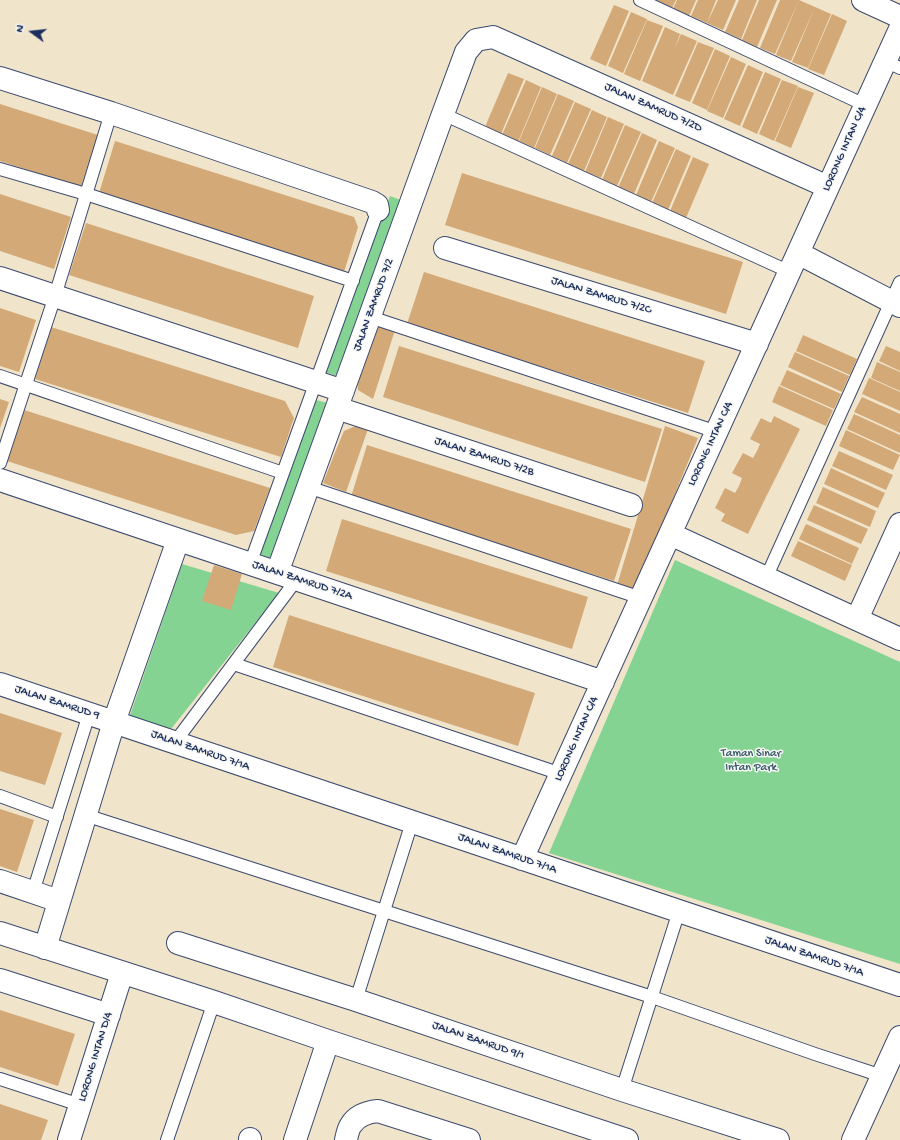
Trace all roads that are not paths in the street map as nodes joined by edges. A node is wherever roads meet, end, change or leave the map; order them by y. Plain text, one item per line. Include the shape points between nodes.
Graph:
1 (640, 0) edge
2 (863, 0) edge
3 (900, 17) edge
4 (900, 29) edge
5 (476, 40) joint
6 (893, 65) edge
7 (0, 78) edge
8 (865, 105) junction
9 (111, 113) junction
10 (443, 114) junction
11 (0, 169) edge
12 (828, 187) junction
13 (86, 194) junction
14 (378, 210) joint
15 (445, 248) dead end
16 (794, 262) junction
17 (0, 278) edge
18 (353, 281) junction
19 (900, 282) edge
20 (55, 296) junction
21 (896, 304) edge
22 (370, 317) junction
23 (757, 344) junction
24 (0, 376) edge
25 (316, 382) junction
26 (26, 385) junction
27 (340, 400) junction
28 (716, 432) junction
29 (284, 473) junction
30 (0, 477) edge
31 (308, 488) junction
32 (631, 505) dead end
33 (900, 524) edge
34 (670, 534) junction
35 (178, 540) junction
36 (250, 564) junction
37 (287, 576) junction
38 (766, 578) junction
39 (641, 598) junction
40 (857, 619) junction
41 (900, 639) edge
42 (234, 664) junction
43 (603, 682) junction
44 (0, 684) edge
45 (89, 714) junction
46 (114, 722) junction
47 (175, 742) junction
48 (561, 774) junction
49 (0, 796) edge
50 (85, 815) junction
51 (57, 817) junction
52 (412, 822) junction
53 (522, 859) junction
54 (0, 881) edge
55 (33, 892) junction
56 (59, 901) junction
57 (384, 910) junction
58 (679, 911) junction
59 (0, 933) edge
60 (178, 943) dead end
61 (45, 948) junction
62 (122, 973) junction
63 (0, 980) edge
64 (900, 985) edge
65 (652, 997) junction
66 (356, 1000) junction
67 (214, 1002) junction
68 (109, 1015) junction
69 (900, 1037) edge
70 (328, 1041) junction
71 (882, 1076) junction
72 (0, 1079) edge
73 (622, 1090) junction
74 (80, 1105) junction
75 (69, 1140) edge
76 (167, 1140) edge
77 (295, 1140) edge
78 (346, 1140) edge
79 (469, 1140) edge
80 (627, 1140) edge
81 (778, 1140) edge
82 (853, 1140) edge

1 - 8 lane
2 - 3 street
4 - 6 street, LORONG INTAN C/4
5 - 10 street, JALAN ZAMRUD 7/2 via 466,52
5 - 12 street, JALAN ZAMRUD 7/2D via 493,36
6 - 8 street, LORONG INTAN C/4
7 - 9 street
8 - 12 street, LORONG INTAN C/4
9 - 13 lane
9 - 14 street via 372,202 377,205
10 - 16 lane
10 - 22 street, JALAN ZAMRUD 7/2
11 - 13 lane
12 - 16 street, LORONG INTAN C/4
13 - 18 lane
13 - 20 lane
14 - 18 lane
15 - 23 street, JALAN ZAMRUD 7/2C
16 - 21 street
16 - 23 street, LORONG INTAN C/4
17 - 20 street, JALAN ZAMRUD 7/2B
18 - 25 lane
19 - 21 lane
20 - 25 street, JALAN ZAMRUD 7/2B
20 - 26 lane
21 - 38 lane
22 - 27 street, JALAN ZAMRUD 7/2
22 - 28 lane
23 - 28 street, LORONG INTAN C/4
24 - 26 lane
25 - 27 street, JALAN ZAMRUD 7/2B
25 - 29 lane
26 - 29 lane
26 - 30 lane
27 - 31 street, JALAN ZAMRUD 7/2
27 - 32 street, JALAN ZAMRUD 7/2B
28 - 34 street, LORONG INTAN C/4
29 - 36 lane
30 - 35 street, JALAN ZAMRUD 7/2A
31 - 37 street, JALAN ZAMRUD 7/2
31 - 39 lane
33 - 40 street
34 - 38 street
34 - 39 street, LORONG INTAN C/4
35 - 36 street, JALAN ZAMRUD 7/2A
35 - 46 street
36 - 37 street, JALAN ZAMRUD 7/2A
37 - 42 lane
37 - 43 street, JALAN ZAMRUD 7/2A
38 - 40 street
39 - 43 street, LORONG INTAN C/4
40 - 41 street
42 - 47 lane
42 - 48 lane
43 - 48 street, LORONG INTAN C/4
44 - 45 street, JALAN ZAMRUD 9
45 - 46 street, JALAN ZAMRUD 9
45 - 51 lane
46 - 47 street, JALAN ZAMRUD 7/1A
46 - 50 street
47 - 52 street, JALAN ZAMRUD 7/1A
48 - 53 street, LORONG INTAN C/4
49 - 51 lane
50 - 56 street
50 - 57 lane
51 - 55 lane
52 - 53 street, JALAN ZAMRUD 7/1A
52 - 57 lane
53 - 58 street, JALAN ZAMRUD 7/1A
54 - 55 street
55 - 56 street
56 - 61 street
57 - 65 lane
57 - 66 lane
58 - 64 street, JALAN ZAMRUD 7/1A
58 - 65 lane
59 - 61 street
60 - 66 street, JALAN ZAMRUD 9/1
61 - 62 street
62 - 67 street
62 - 68 street, LORONG INTAN D/4
63 - 68 street
65 - 71 lane
65 - 73 lane
66 - 73 street, JALAN ZAMRUD 9/1
67 - 70 street
67 - 76 lane
68 - 74 street, LORONG INTAN D/4
69 - 71 street
70 - 77 street
70 - 80 street
71 - 82 street
72 - 74 lane
73 - 81 street, JALAN ZAMRUD 9/1
74 - 75 street, LORONG INTAN D/4
78 - 79 street via 351,1125 362,1115 378,1111

